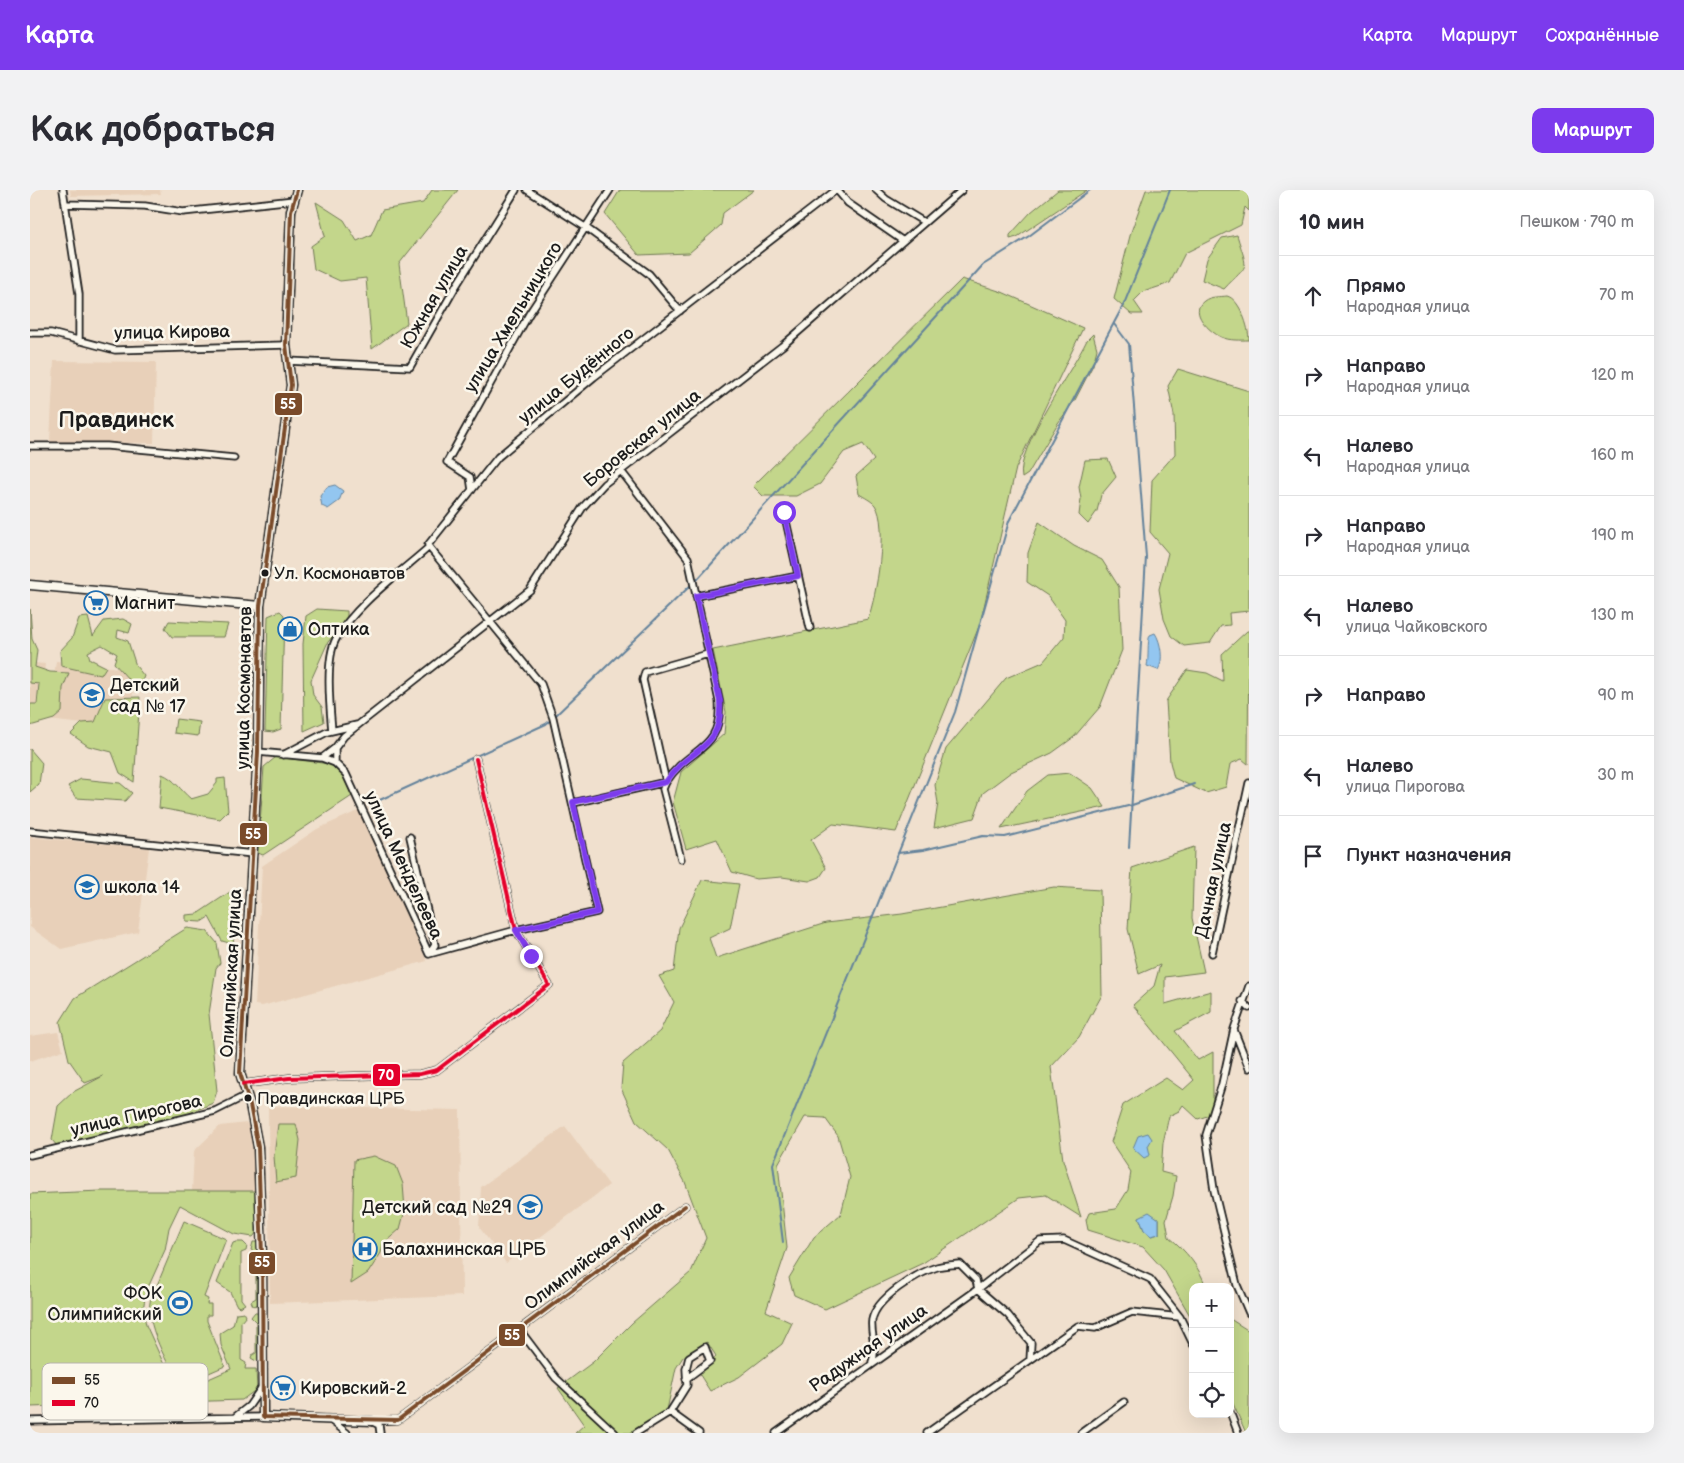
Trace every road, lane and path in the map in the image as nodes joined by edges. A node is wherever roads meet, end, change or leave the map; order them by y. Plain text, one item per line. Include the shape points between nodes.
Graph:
1 (63, 190) edge
2 (297, 190) edge
3 (516, 190) edge
4 (527, 190) edge
5 (610, 190) edge
6 (836, 190) edge
7 (876, 190) edge
8 (962, 190) edge
9 (294, 200) junction
10 (64, 204) junction
11 (924, 222) junction
12 (585, 227) junction
13 (903, 241) junction
14 (680, 311) junction
15 (30, 333) edge
16 (79, 341) junction
17 (286, 345) junction
18 (288, 362) junction
19 (30, 446) edge
20 (234, 458) dead end
21 (621, 471) junction
22 (472, 490) junction
23 (784, 512) dead end
24 (429, 547) junction
25 (798, 576) junction
26 (30, 585) edge
27 (696, 596) junction
28 (260, 606) junction
29 (491, 622) junction
30 (810, 628) dead end
31 (708, 654) junction
32 (360, 724) junction
33 (332, 731) junction
34 (335, 748) junction
35 (258, 752) junction
36 (283, 755) junction
37 (322, 758) junction
38 (476, 759) dead end
39 (335, 763) junction
40 (666, 782) junction
41 (1249, 783) edge
42 (573, 802) junction
43 (30, 831) edge
44 (410, 836) dead end
45 (253, 854) junction
46 (681, 859) dead end
47 (516, 930) junction
48 (1212, 953) dead end
49 (429, 954) junction
50 (1249, 986) edge
51 (1242, 1001) junction
52 (1249, 1008) edge
53 (1234, 1029) junction
54 (1249, 1068) edge
55 (243, 1084) junction
56 (247, 1096) junction
57 (30, 1155) edge
58 (685, 1206) dead end
59 (978, 1289) junction
60 (1249, 1313) edge
61 (1180, 1318) junction
62 (519, 1330) junction
63 (1189, 1336) edge
64 (1030, 1360) junction
65 (872, 1363) junction
66 (686, 1379) junction
67 (263, 1385) junction
68 (1124, 1402) dead end
69 (670, 1412) junction
70 (208, 1417) edge
71 (235, 1417) junction
72 (264, 1417) junction
73 (1232, 1418) edge
74 (329, 1420) junction
75 (372, 1421) junction
76 (347, 1433) edge
77 (380, 1433) edge
78 (615, 1433) edge
79 (636, 1433) edge
80 (699, 1433) edge
81 (776, 1433) edge
82 (927, 1433) edge
83 (1081, 1433) edge
84 (1238, 1433) edge

1 - 10 street
2 - 9 street, улица Космонавтов
3 - 18 street, Южная улица via 410,367
4 - 12 street
5 - 12 street, улица Хмельницкого
6 - 13 street via 848,203
6 - 14 street, улица Будённого
7 - 11 street
8 - 11 street, Боровская улица
9 - 10 street via 183,212 145,206
9 - 17 street, улица Космонавтов
10 - 16 street via 79,294
11 - 13 street, Боровская улица
12 - 14 street via 649,274
12 - 22 street, улица Хмельницкого via 528,314 447,462 470,477
13 - 21 street, Боровская улица via 782,346
14 - 22 street, улица Будённого via 498,457
15 - 16 street, улица Кирова via 51,333
16 - 17 street, улица Кирова via 115,350
17 - 18 street, улица Космонавтов
18 - 28 street, улица Космонавтов via 291,385 288,415
19 - 20 street via 107,446
21 - 27 street via 688,558
21 - 29 street, Боровская улица via 583,507 530,590
22 - 24 street, улица Будённого
23 - 25 street
24 - 29 street
24 - 33 street, улица Будённого via 360,608 335,640 328,680
25 - 27 street
25 - 30 street
26 - 28 street
27 - 31 street
28 - 35 street, улица Космонавтов
29 - 32 street, Боровская улица
29 - 42 street via 541,684 553,718
31 - 40 street via 720,701 716,734 676,767
31 - 40 street via 645,672 643,680
32 - 33 street, Боровская улица
32 - 34 street, Боровская улица
33 - 36 street, Боровская улица
34 - 37 street, Боровская улица
34 - 39 street
35 - 36 street
35 - 45 street, улица Космонавтов
36 - 37 street
37 - 39 street
38 - 47 street
39 - 49 street, улица Менделеева via 346,774
40 - 42 street
40 - 46 street via 663,789
41 - 48 street, Дачная улица
42 - 47 street via 597,912
43 - 45 street
44 - 49 street, улица Менделеева via 435,945
45 - 55 street, Олимпийская улица via 240,1073
47 - 49 street
47 - 55 street via 549,985 436,1070 420,1074 289,1078
50 - 51 street
51 - 52 street
51 - 53 street
53 - 54 street
53 - 60 street via 1206,1135 1214,1190 1237,1285
55 - 56 street, Олимпийская улица
56 - 57 street, улица Пирогова via 215,1111
56 - 67 street, Олимпийская улица via 258,1146
58 - 62 street, Олимпийская улица
59 - 61 street, Радужная улица via 1040,1241 1064,1240 1150,1280
59 - 64 street via 1008,1315 1031,1343
59 - 65 street, Радужная улица
59 - 65 street via 976,1280 960,1264 938,1267 913,1277 878,1306 872,1320 876,1353
61 - 63 street, Радужная улица
61 - 64 street via 1132,1312 1095,1328 1078,1326
62 - 75 street, Олимпийская улица via 398,1420
62 - 78 street via 556,1378
64 - 82 street
65 - 81 street, Радужная улица
66 - 66 street via 710,1361 704,1347 689,1357
66 - 69 street via 687,1385
67 - 71 street via 249,1406
67 - 72 street, Олимпийская улица
68 - 83 street
69 - 79 street
69 - 80 street
70 - 71 street
71 - 72 street
72 - 74 street, Олимпийская улица
73 - 84 street
74 - 75 street, Олимпийская улица
74 - 76 street
75 - 77 street via 379,1425

